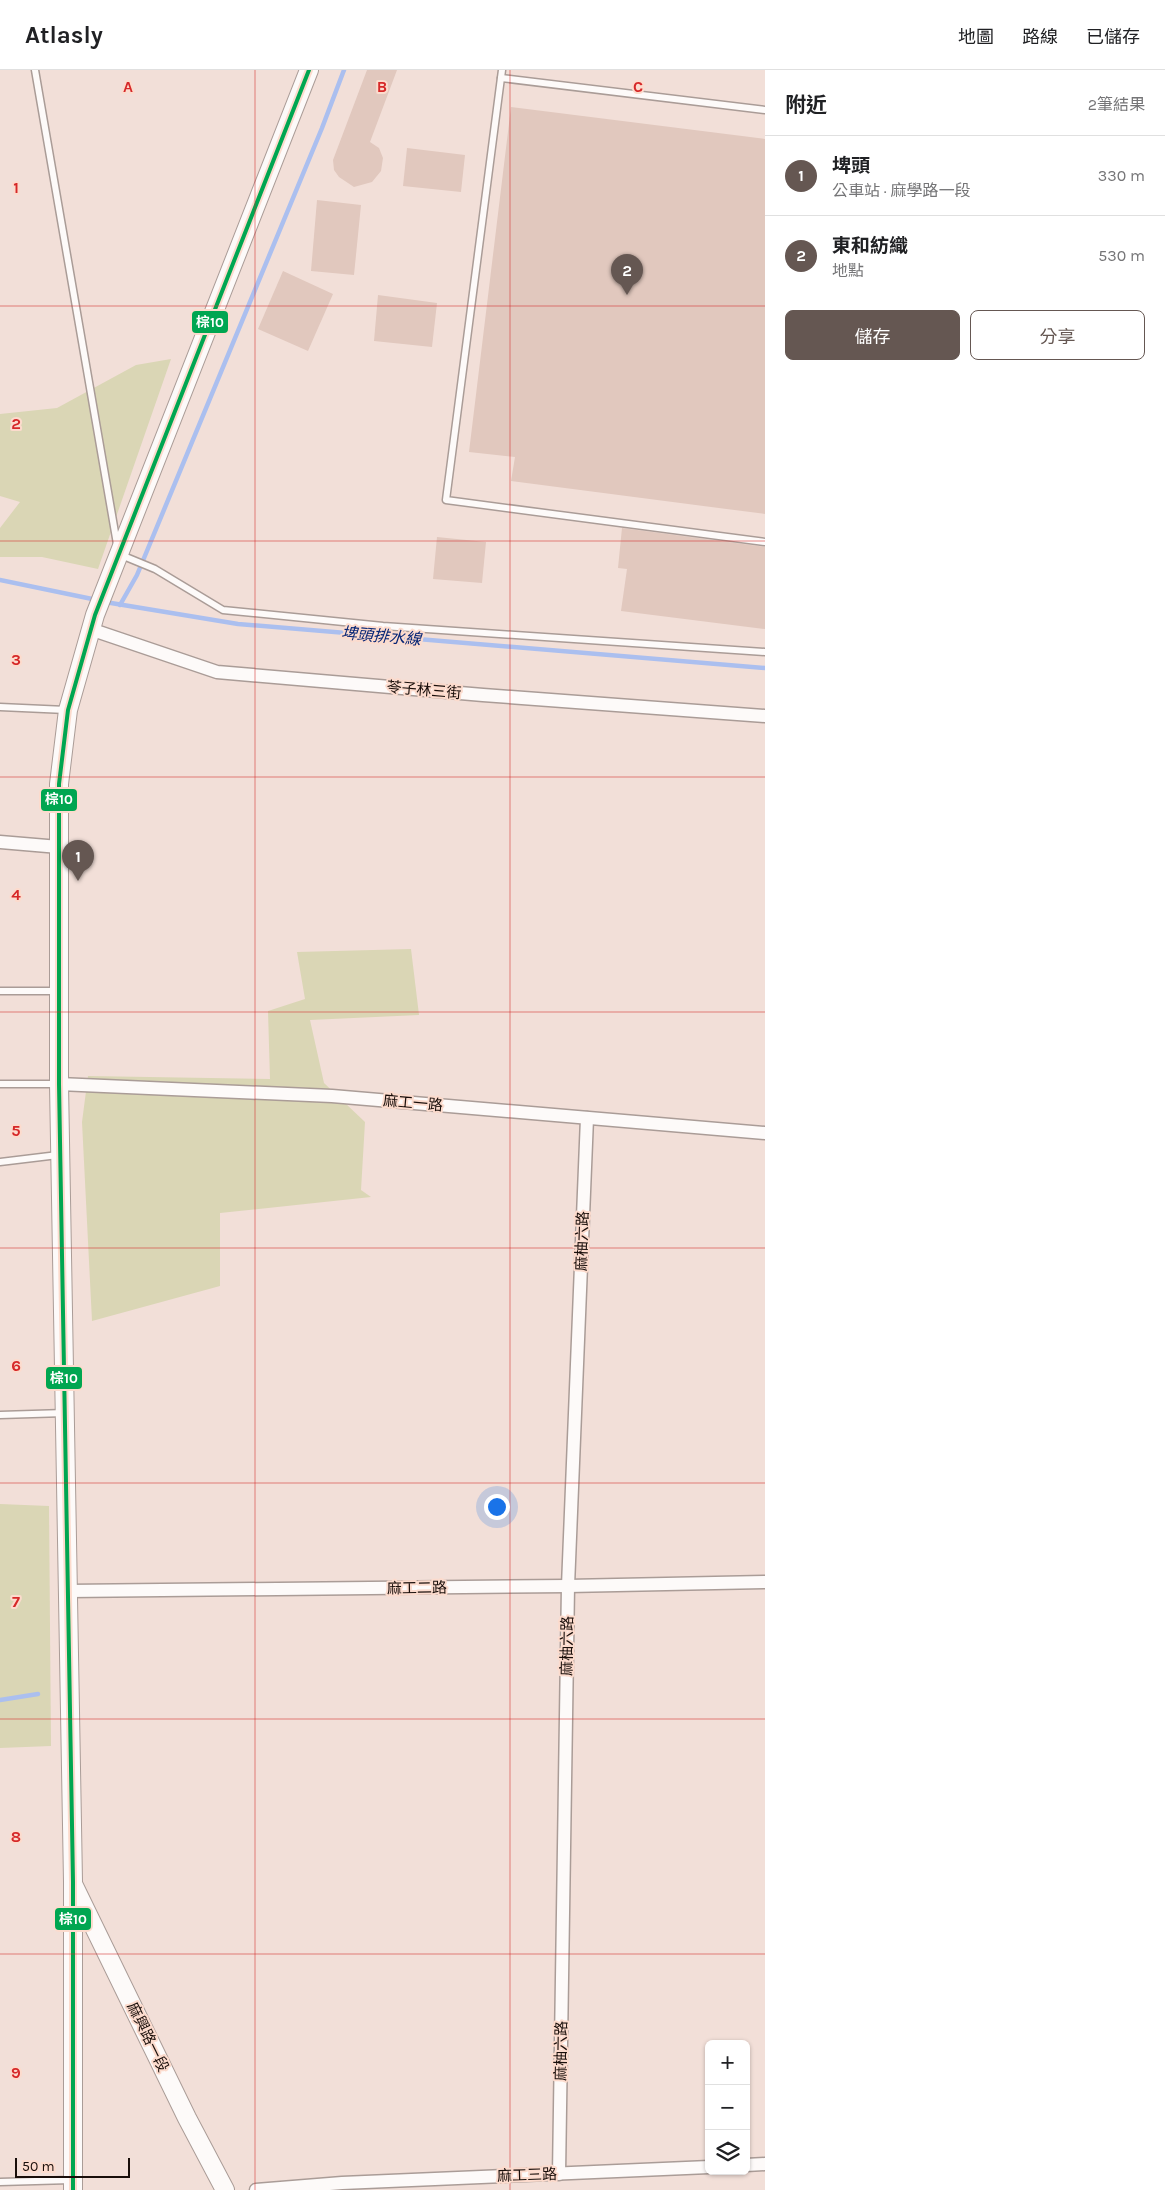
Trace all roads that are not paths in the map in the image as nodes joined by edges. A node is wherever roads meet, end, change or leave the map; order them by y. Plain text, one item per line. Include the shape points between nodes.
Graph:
1 (35, 70) edge
2 (309, 70) edge
3 (502, 70) edge
4 (501, 78) junction
5 (765, 110) edge
6 (765, 542) edge
7 (119, 554) junction
8 (92, 622) junction
9 (765, 652) edge
10 (0, 707) edge
11 (68, 710) junction
12 (765, 716) edge
13 (0, 842) edge
14 (59, 847) junction
15 (59, 991) junction
16 (0, 992) edge
17 (0, 1084) edge
18 (59, 1084) junction
19 (587, 1118) junction
20 (765, 1133) edge
21 (61, 1154) junction
22 (0, 1162) edge
23 (66, 1413) junction
24 (0, 1415) edge
25 (765, 1582) edge
26 (568, 1586) junction
27 (68, 1591) junction
28 (73, 1882) junction
29 (765, 2164) edge
30 (750, 2165) edge
31 (705, 2167) edge
32 (559, 2174) junction
33 (0, 2182) edge
34 (73, 2185) edge
35 (225, 2190) edge
36 (256, 2190) edge

1 - 7 lane
2 - 7 main road
3 - 4 lane
4 - 5 lane
4 - 6 lane via 446,500
7 - 8 main road
7 - 9 lane via 155,570 223,610 383,626
8 - 11 main road
8 - 12 street, 苓子林三街 via 217,672
10 - 11 lane
11 - 14 main road via 59,784
13 - 14 street
14 - 15 main road
15 - 16 lane
15 - 18 main road
17 - 18 lane
18 - 19 street, 麻工一路 via 332,1096
18 - 21 main road
19 - 20 street, 麻工一路
19 - 26 street, 麻柚六路
21 - 22 lane
21 - 23 main road
23 - 24 lane
23 - 27 main road
25 - 26 street, 麻工二路
26 - 27 street, 麻工二路
26 - 32 street, 麻柚六路
27 - 28 main road
28 - 34 main road
28 - 35 main road, 麻興路一段
29 - 30 street
31 - 32 street, 麻工三路
32 - 36 street, 麻工三路
33 - 34 lane

